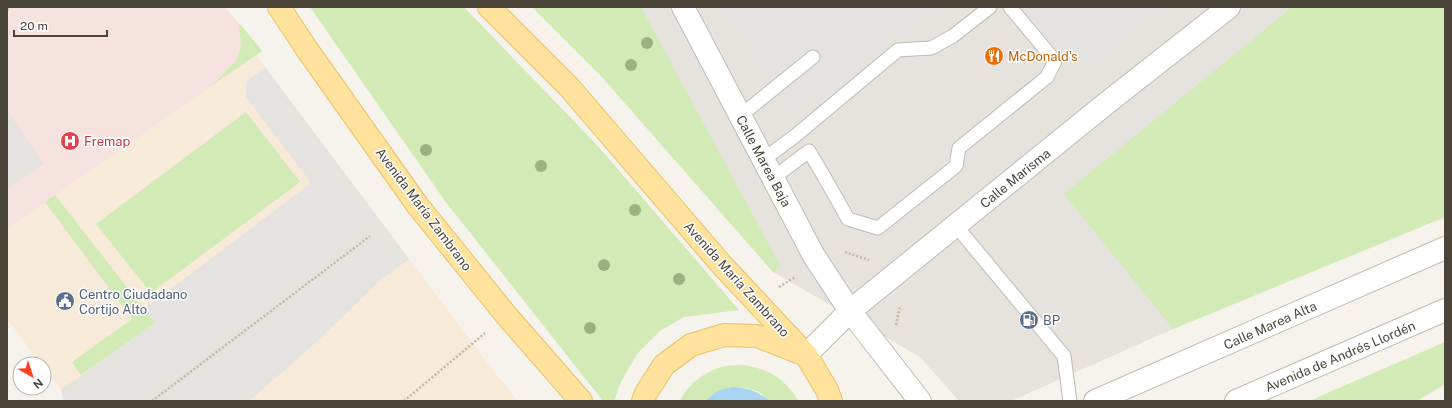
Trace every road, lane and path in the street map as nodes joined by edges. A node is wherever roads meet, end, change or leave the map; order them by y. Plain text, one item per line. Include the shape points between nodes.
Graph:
1 (11, 7) edge
2 (279, 7) edge
3 (489, 7) edge
4 (683, 7) edge
5 (990, 7) edge
6 (1010, 7) edge
7 (1229, 7) edge
8 (7, 10) edge
9 (813, 57) dead end
10 (740, 116) junction
11 (768, 169) junction
12 (956, 226) junction
13 (370, 236) dead end
14 (1445, 248) edge
15 (820, 263) junction
16 (901, 270) junction
17 (778, 288) dead end
18 (901, 304) dead end
19 (1445, 310) edge
20 (850, 311) junction
21 (506, 315) junction
22 (896, 327) dead end
23 (806, 355) junction
24 (832, 397) edge
25 (152, 401) edge
26 (404, 401) edge
27 (581, 401) edge
28 (643, 401) edge
29 (920, 401) edge
30 (1070, 401) edge
31 (1095, 401) edge
32 (1236, 401) edge

1 - 8 path
2 - 21 main road, Avenida María Zambrano via 418,206
3 - 23 main road, Avenida María Zambrano via 569,87 721,264
4 - 10 street, Calle Marea Baja
5 - 11 lane via 953,36 931,48 898,50 795,136
6 - 11 lane via 1055,61 1047,77 959,148 956,166 878,228 848,218 809,152
7 - 12 street, Calle Marisma
9 - 10 lane
10 - 11 street, Calle Marea Baja
11 - 15 street, Calle Marea Baja
12 - 16 street, Calle Marisma
12 - 30 lane via 1064,356
13 - 25 path
14 - 31 street, Calle Marea Alta
15 - 16 path via 842,251 868,260 891,255
15 - 17 path
15 - 20 street, Calle Marea Baja
16 - 20 street, Calle Marisma
18 - 22 path
19 - 32 street, Avenida de Andrés Llordén
20 - 23 street, Calle Marisma
20 - 29 street
21 - 26 path
21 - 27 main road, Avenida María Zambrano
23 - 24 main road, Avenida María Zambrano
23 - 28 main road via 757,336 724,335 691,345 664,365

